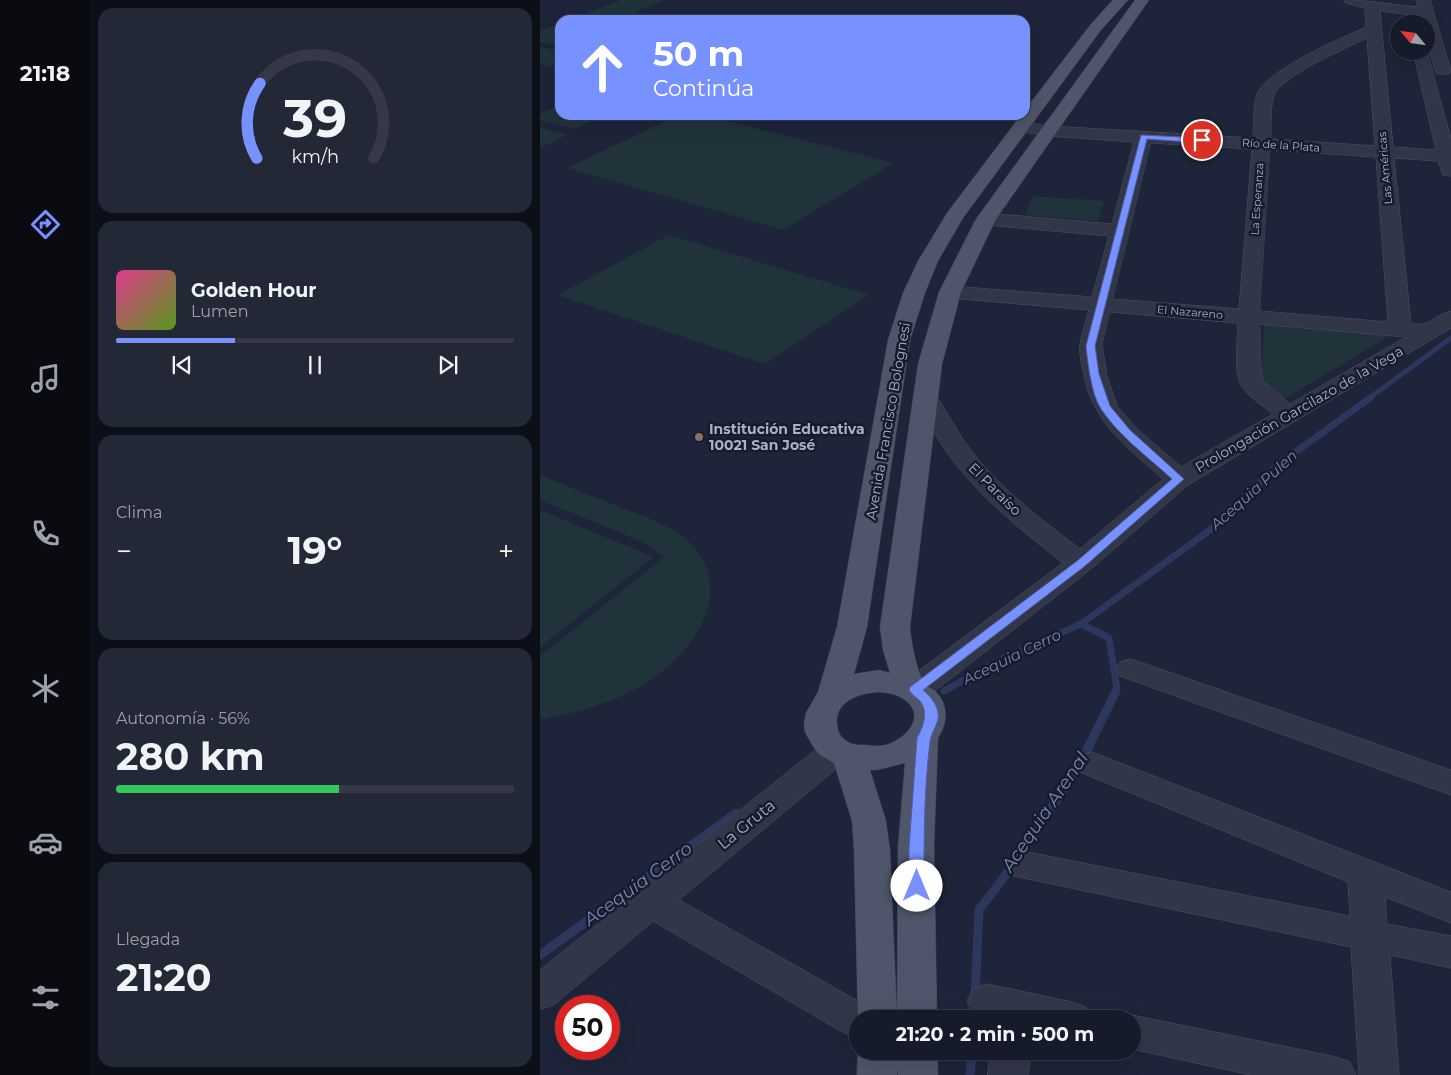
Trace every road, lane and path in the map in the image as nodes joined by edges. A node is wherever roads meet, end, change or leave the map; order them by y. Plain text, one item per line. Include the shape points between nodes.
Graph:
1 (1121, 0) edge
2 (1142, 0) edge
3 (1351, 0) edge
4 (1377, 7) junction
5 (1422, 13) edge
6 (1373, 29) junction
7 (1436, 52) edge
8 (1448, 83) edge
9 (1030, 116) edge
10 (1027, 120) edge
11 (1022, 127) junction
12 (1049, 131) junction
13 (1144, 137) junction
14 (1261, 144) junction
15 (1383, 152) junction
16 (1449, 156) edge
17 (1451, 174) edge
18 (986, 219) junction
19 (1120, 232) junction
20 (950, 292) junction
21 (1101, 305) junction
22 (1249, 317) junction
23 (1441, 325) edge
24 (1400, 330) junction
25 (926, 399) junction
26 (1289, 414) junction
27 (1179, 479) junction
28 (1081, 563) junction
29 (1131, 670) dead end
30 (913, 689) junction
31 (833, 696) junction
32 (924, 738) junction
33 (842, 753) junction
34 (1092, 764) dead end
35 (1451, 783) edge
36 (1026, 866) dead end
37 (1365, 874) junction
38 (651, 902) junction
39 (1451, 908) edge
40 (1370, 937) junction
41 (1451, 952) edge
42 (540, 993) edge
43 (877, 1010) edge
44 (917, 1010) edge
45 (849, 1016) edge
46 (1141, 1034) edge
47 (877, 1060) edge
48 (917, 1060) edge
49 (1010, 1060) edge
50 (877, 1075) edge
51 (918, 1075) edge
52 (1008, 1075) edge
53 (1336, 1075) edge
54 (1379, 1075) edge

1 - 9 main road, Avenida Francisco Bolognesi via 1096,27
2 - 12 main road
3 - 4 street
4 - 5 street
4 - 6 street, Las Américas
5 - 7 street
6 - 14 street, La Esperanza via 1271,85 1265,94
6 - 15 street, Las Américas
7 - 8 street
7 - 16 street
10 - 11 main road, Avenida Francisco Bolognesi
11 - 12 street, Río de la Plata
11 - 31 main road, Avenida Francisco Bolognesi via 954,217 928,261 914,293 899,340 852,627
12 - 13 street, Río de la Plata
12 - 18 main road
13 - 14 street, Río de la Plata
13 - 19 street
14 - 15 street, Río de la Plata
14 - 22 street, La Esperanza
15 - 16 street, Río de la Plata
15 - 24 street, Las Américas
16 - 17 street
18 - 19 street
18 - 20 main road
19 - 21 street
20 - 21 street, El Nazareno
20 - 25 main road via 930,364
21 - 22 street, El Nazareno
21 - 27 street via 1091,346 1094,374 1105,407 1126,432
22 - 24 street, El Nazareno
22 - 26 street, La Esperanza via 1252,383
23 - 24 street, El Nazareno
23 - 26 street, Prolongación Garcilazo de la Vega
25 - 28 street, El Paraíso via 967,462 990,488
25 - 30 main road via 895,627 899,658
26 - 27 street, Prolongación Garcilazo de la Vega
27 - 28 street, Prolongación Garcilazo de la Vega
28 - 30 street, Prolongación Garcilazo de la Vega
29 - 35 street
30 - 31 main road via 896,682 871,681 847,687
30 - 32 main road via 926,700 931,712 931,726
31 - 33 main road via 819,718 820,731 826,742
32 - 33 main road via 912,748 889,757 864,759
32 - 44 main road via 916,848
33 - 38 street, La Gruta
33 - 43 main road via 860,788 869,821
34 - 37 street
36 - 40 street
37 - 39 street
37 - 40 street
38 - 42 street, La Gruta
38 - 45 street
40 - 41 street
40 - 54 street
46 - 53 street
47 - 50 main road
48 - 51 main road
49 - 52 street

